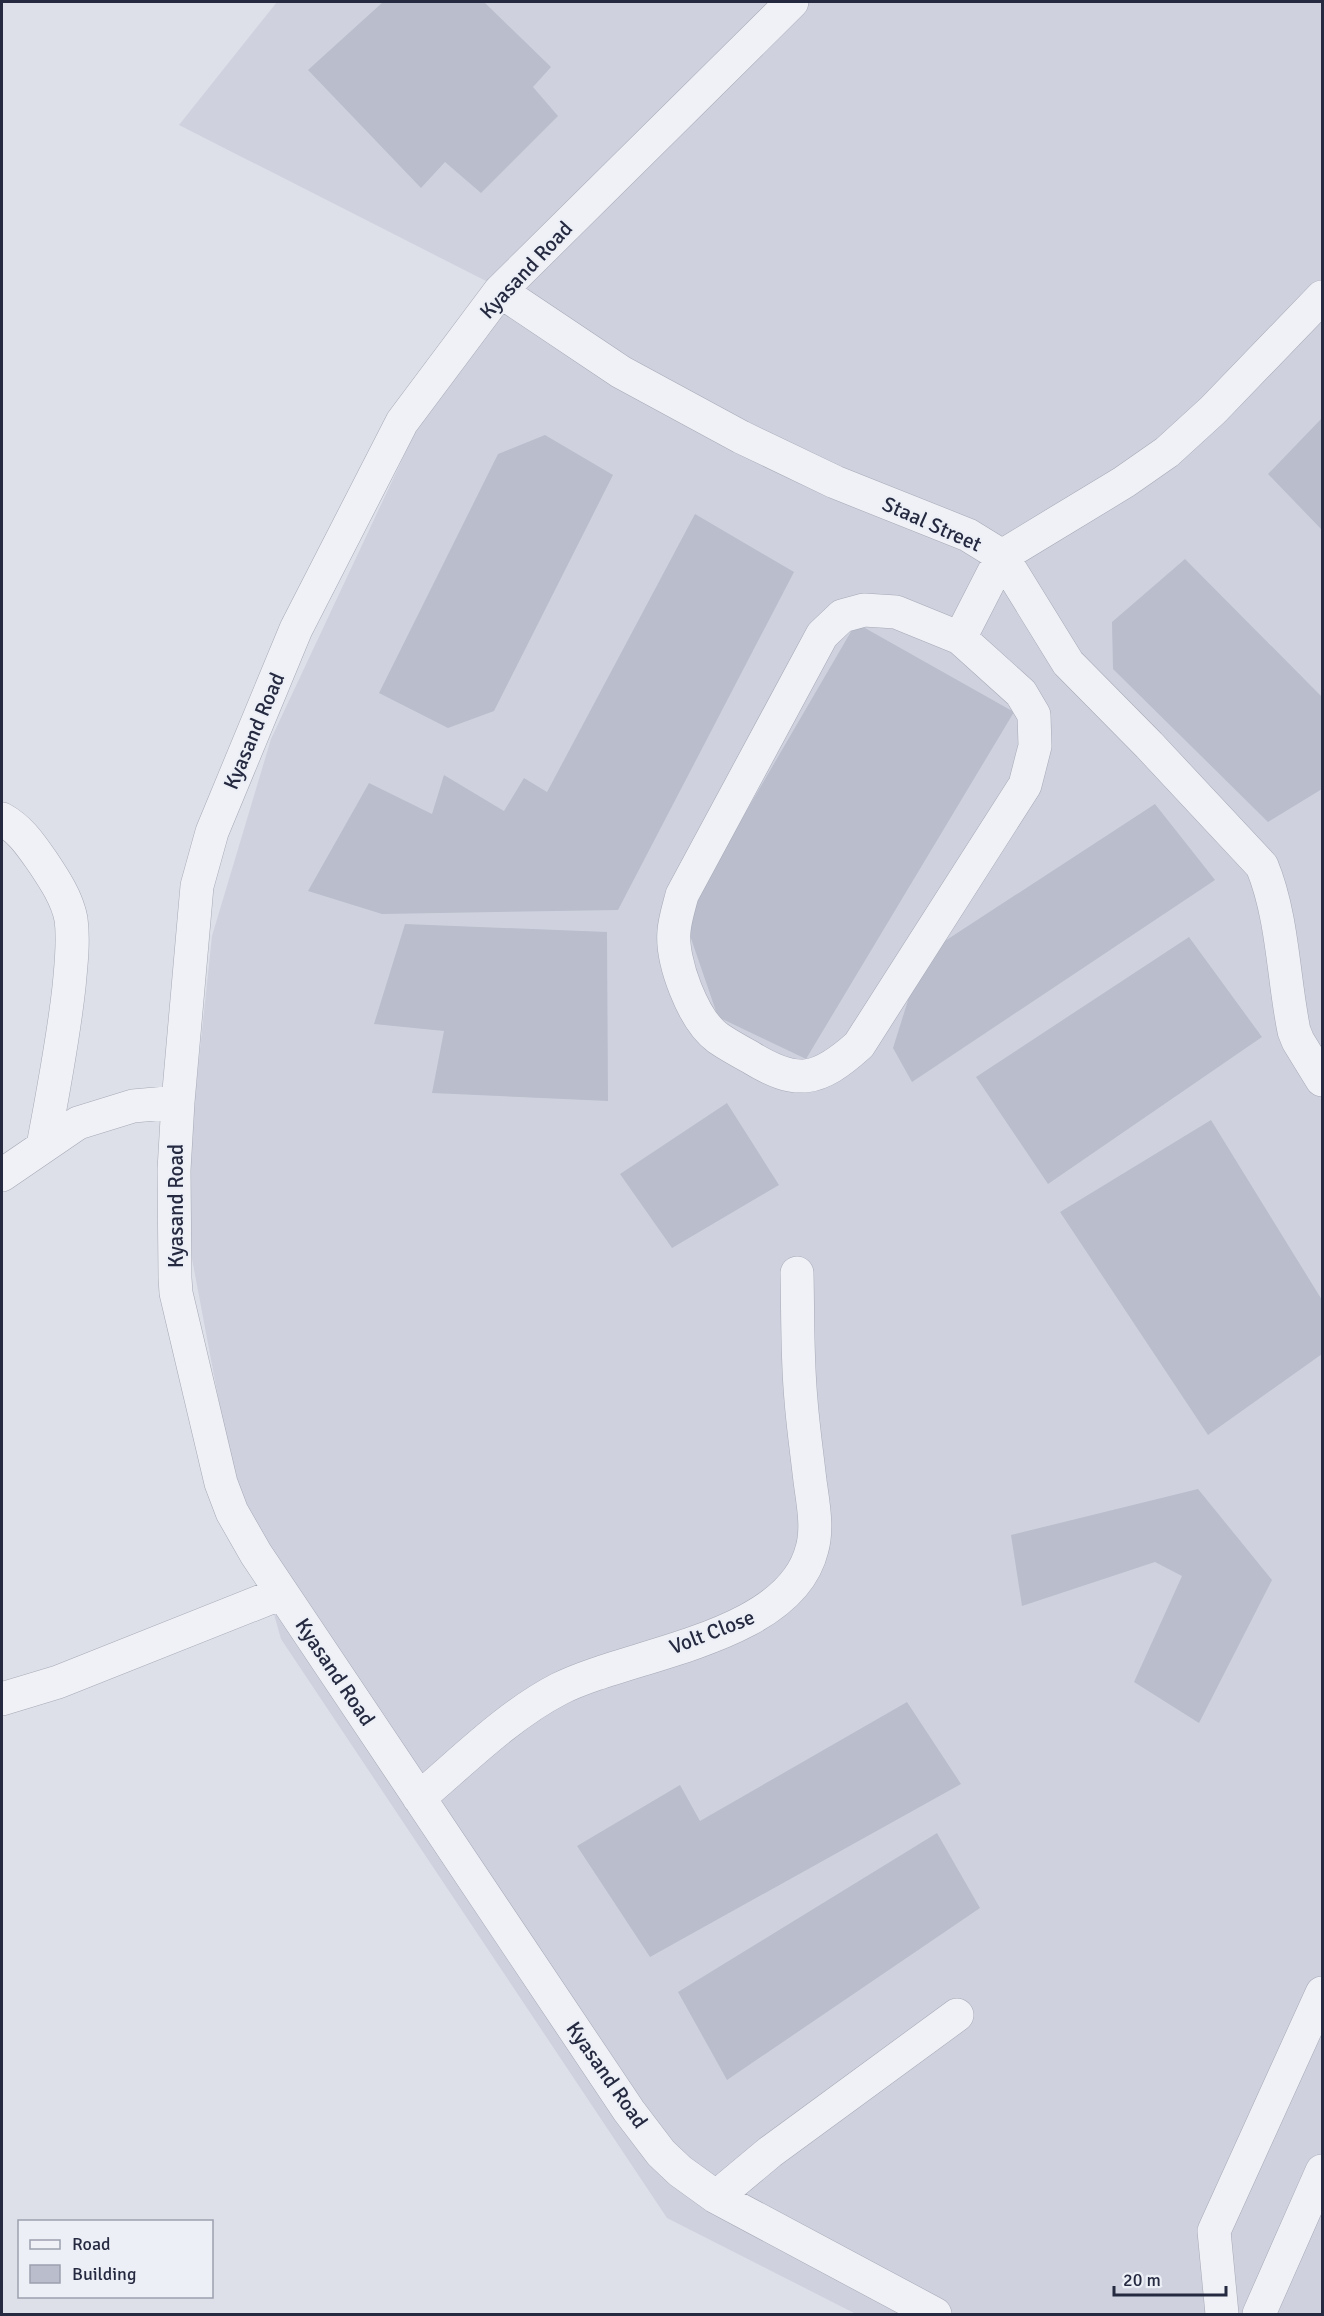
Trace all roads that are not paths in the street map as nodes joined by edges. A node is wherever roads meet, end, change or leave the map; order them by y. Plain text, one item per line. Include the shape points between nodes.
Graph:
1 (792, 2) edge
2 (500, 291) junction
3 (1323, 297) edge
4 (1002, 556) junction
5 (960, 638) junction
6 (2, 819) edge
7 (1323, 1080) edge
8 (178, 1102) junction
9 (43, 1146) junction
10 (2, 1175) edge
11 (797, 1273) dead end
12 (282, 1593) junction
13 (2, 1699) edge
14 (418, 1798) junction
15 (1323, 1993) edge
16 (957, 2015) dead end
17 (1323, 2171) edge
18 (716, 2197) junction
19 (935, 2314) edge
20 (1222, 2314) edge
21 (1259, 2314) edge

1 - 2 street, Kyasand Road
2 - 4 street, Staal Street via 621,372 741,437 835,482 968,535
2 - 8 street, Kyasand Road via 402,422 296,629 212,832 194,906
3 - 4 street, Staal Street via 1167,452
4 - 5 street
4 - 7 street via 1068,663 1262,866 1276,920 1294,1031
5 - 5 street via 1021,693 1034,715 1035,746 1025,785 859,1045 837,1065 804,1077 772,1070 717,1037 697,1013 679,970 674,932 682,895 822,635 842,616 864,610 896,612
6 - 9 street via 19,830 30,844 56,884 70,918 72,954 65,1032
8 - 9 street via 133,1106 78,1123
8 - 12 street, Kyasand Road via 174,1170 176,1293 221,1483 232,1512
9 - 10 street
11 - 14 street, Volt Close via 800,1399 814,1521 812,1549 802,1574 783,1597 736,1626 558,1690 504,1726
12 - 13 street via 58,1682
12 - 14 street, Kyasand Road
14 - 18 street, Kyasand Road via 642,2128 680,2171
15 - 20 street via 1214,2231
16 - 18 street via 770,2152
17 - 21 street
18 - 19 street, Kyasand Road

